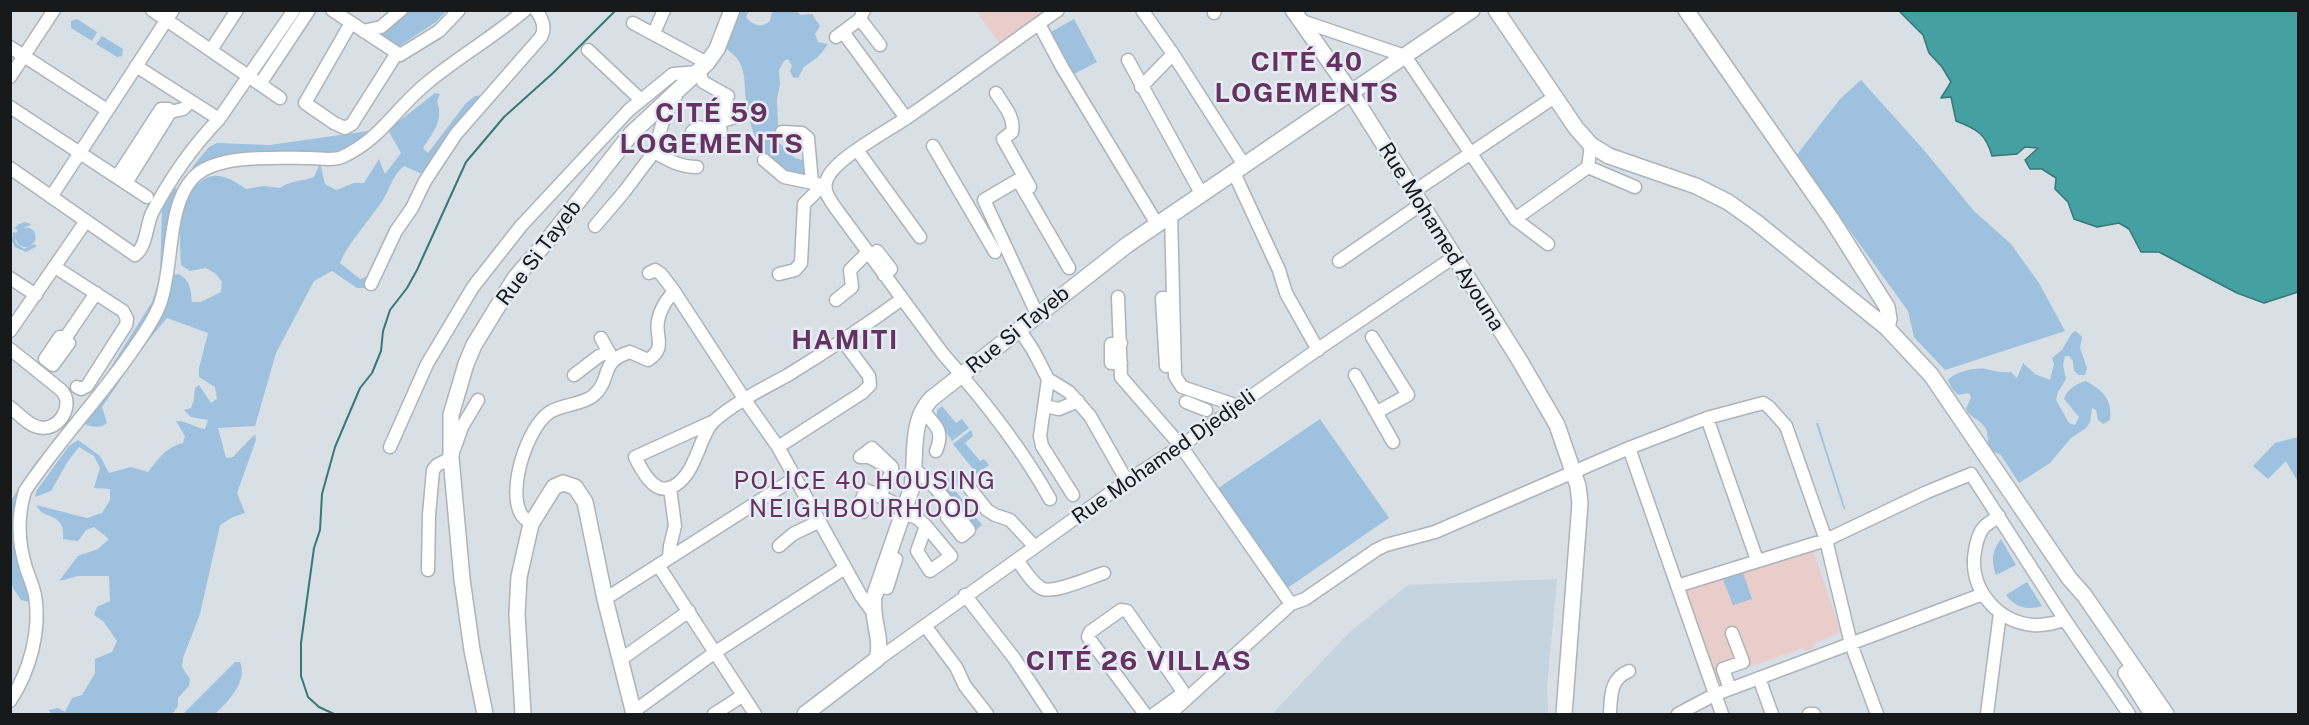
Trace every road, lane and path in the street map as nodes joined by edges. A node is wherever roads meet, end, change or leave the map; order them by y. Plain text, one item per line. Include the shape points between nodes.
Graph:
1 (54, 10) edge
2 (153, 10) edge
3 (235, 10) edge
4 (242, 10) edge
5 (294, 10) edge
6 (309, 10) edge
7 (332, 10) edge
8 (401, 10) edge
9 (459, 10) edge
10 (525, 10) edge
11 (536, 10) edge
12 (664, 10) edge
13 (732, 10) edge
14 (1058, 10) edge
15 (1142, 10) edge
16 (1472, 10) edge
17 (1497, 10) edge
18 (1686, 10) edge
19 (170, 15) edge
20 (862, 15) edge
21 (1296, 15) edge
22 (351, 23) junction
23 (633, 23) dead end
24 (1039, 24) junction
25 (363, 31) junction
26 (654, 33) junction
27 (220, 37) junction
28 (880, 45) dead end
29 (10, 47) edge
30 (211, 50) junction
31 (588, 50) dead end
32 (397, 53) junction
33 (1173, 54) junction
34 (24, 56) junction
35 (1405, 56) junction
36 (1128, 60) dead end
37 (136, 66) junction
38 (703, 68) junction
39 (10, 77) edge
40 (249, 77) junction
41 (260, 84) junction
42 (1142, 87) junction
43 (678, 92) junction
44 (996, 93) dead end
45 (1352, 94) junction
46 (1556, 96) junction
47 (280, 98) dead end
48 (641, 100) junction
49 (191, 101) junction
50 (10, 107) edge
51 (107, 110) junction
52 (720, 113) dead end
53 (906, 118) junction
54 (219, 119) junction
55 (782, 132) dead end
56 (1591, 145) junction
57 (933, 146) dead end
58 (857, 150) junction
59 (654, 152) junction
60 (80, 153) junction
61 (1470, 154) junction
62 (764, 160) dead end
63 (1588, 166) junction
64 (697, 167) dead end
65 (10, 168) edge
66 (1239, 169) junction
67 (121, 180) junction
68 (820, 185) junction
69 (1422, 186) dead end
70 (1635, 187) dead end
71 (1202, 195) junction
72 (147, 196) dead end
73 (51, 197) junction
74 (984, 200) junction
75 (1420, 205) junction
76 (969, 210) junction
77 (1171, 214) junction
78 (1515, 219) junction
79 (86, 221) junction
80 (1157, 224) junction
81 (595, 226) dead end
82 (920, 237) dead end
83 (1548, 244) dead end
84 (868, 252) junction
85 (996, 252) dead end
86 (1454, 257) junction
87 (1339, 261) dead end
88 (55, 267) junction
89 (1069, 268) dead end
90 (649, 273) dead end
91 (779, 274) dead end
92 (10, 278) edge
93 (1080, 280) junction
94 (371, 284) dead end
95 (16, 287) edge
96 (674, 291) junction
97 (96, 293) junction
98 (36, 295) junction
99 (899, 295) junction
100 (1118, 297) dead end
101 (836, 300) dead end
102 (1037, 314) junction
103 (1887, 328) junction
104 (1019, 329) junction
105 (10, 331) edge
106 (1372, 337) dead end
107 (601, 338) dead end
108 (843, 341) junction
109 (10, 349) edge
110 (1318, 350) junction
111 (611, 356) junction
112 (49, 362) dead end
113 (574, 375) dead end
114 (962, 375) junction
115 (1355, 375) dead end
116 (1048, 379) junction
117 (77, 387) dead end
118 (1200, 393) junction
119 (478, 400) dead end
120 (745, 400) junction
121 (1078, 401) junction
122 (1044, 406) junction
123 (1196, 406) dead end
124 (1238, 406) junction
125 (10, 407) edge
126 (922, 410) junction
127 (1377, 412) junction
128 (10, 416) edge
129 (1707, 418) junction
130 (712, 422) junction
131 (31, 424) junction
132 (1393, 442) dead end
133 (1181, 446) junction
134 (390, 447) dead end
135 (778, 447) junction
136 (1629, 448) junction
137 (936, 451) dead end
138 (451, 458) junction
139 (892, 469) dead end
140 (915, 470) junction
141 (1573, 472) junction
142 (795, 478) junction
143 (1128, 481) junction
144 (968, 486) dead end
145 (670, 488) junction
146 (1073, 495) dead end
147 (1050, 499) dead end
148 (904, 510) junction
149 (954, 511) dead end
150 (1999, 516) junction
151 (818, 522) junction
152 (531, 524) junction
153 (926, 526) dead end
154 (1826, 540) junction
155 (779, 546) dead end
156 (1035, 547) junction
157 (669, 557) junction
158 (1017, 560) junction
159 (1756, 560) junction
160 (658, 565) junction
161 (845, 568) junction
162 (428, 570) dead end
163 (1104, 573) dead end
164 (2069, 578) junction
165 (1677, 586) junction
166 (1983, 594) junction
167 (965, 596) junction
168 (605, 598) junction
169 (1291, 604) junction
170 (689, 611) junction
171 (872, 611) junction
172 (2000, 613) junction
173 (2065, 620) junction
174 (926, 627) junction
175 (1732, 633) dead end
176 (1851, 644) junction
177 (714, 653) junction
178 (620, 660) junction
179 (877, 660) junction
180 (1629, 671) dead end
181 (1759, 678) junction
182 (1730, 689) junction
183 (1714, 695) junction
184 (742, 696) junction
185 (10, 701) edge
186 (634, 713) edge
187 (485, 714) edge
188 (523, 714) edge
189 (714, 714) edge
190 (755, 714) edge
191 (805, 714) edge
192 (987, 714) edge
193 (1051, 714) edge
194 (1145, 714) edge
195 (1154, 714) edge
196 (1170, 714) edge
197 (1556, 714) edge
198 (1564, 714) edge
199 (1611, 714) edge
200 (1678, 714) edge
201 (1722, 714) edge
202 (1772, 714) edge
203 (1809, 714) edge
204 (1814, 714) edge
205 (1877, 714) edge
206 (1987, 714) edge
207 (2129, 714) edge
208 (2152, 714) edge
209 (2166, 714) edge

1 - 34 street
2 - 19 street
3 - 27 street via 216,35
4 - 27 street via 223,39
5 - 40 street
6 - 41 street
7 - 22 street
8 - 25 street via 381,27
9 - 32 street via 421,44
10 - 185 street via 425,84 384,129 339,158 240,159 206,168 193,177 176,210 168,275 152,322 25,491 19,511 20,537 34,592 37,629 18,690
11 - 94 street via 544,32 538,43 456,134 396,231
12 - 26 street
13 - 38 main road, Rue Si Tayeb via 717,49
14 - 24 street
15 - 33 street
16 - 35 main road, Rue Si Tayeb
17 - 46 main road
18 - 103 main road via 1887,307
19 - 30 street
19 - 37 street
20 - 28 street
20 - 53 street via 839,35
21 - 35 street
21 - 45 main road, Rue Mohamed Ayouna
22 - 25 street
22 - 32 street via 333,55 339,59 319,95 312,91 305,103 334,123 342,128 352,124
23 - 26 street
24 - 53 street
24 - 80 street
25 - 32 street
26 - 38 street
27 - 30 street
29 - 34 street
30 - 40 street
31 - 48 street
33 - 42 street
33 - 66 street
34 - 39 street
34 - 51 street
35 - 45 main road, Rue Si Tayeb
35 - 61 street
36 - 42 street
37 - 49 street
37 - 51 street
38 - 43 main road, Rue Si Tayeb
38 - 48 street via 673,74
38 - 52 street via 703,82 728,96
40 - 41 street
40 - 54 street
41 - 47 street
42 - 71 street
43 - 59 street via 664,118
43 - 138 main road, Rue Si Tayeb via 632,134 503,295 474,345 458,388 451,415
44 - 93 street via 1013,126 1003,139
45 - 66 main road, Rue Si Tayeb
45 - 75 main road, Rue Mohamed Ayouna
46 - 56 main road
46 - 61 street
48 - 134 street via 521,226 473,287 427,364
49 - 54 street
49 - 67 street via 183,109 170,112
50 - 60 street
51 - 60 street
53 - 58 street
54 - 79 street via 192,150 158,202 139,252 135,255
55 - 68 street via 802,133 808,138
56 - 63 street
56 - 103 main road via 1609,156 1696,186 1728,202
57 - 76 street
58 - 68 street
58 - 82 street
59 - 64 street via 672,162
59 - 81 street
60 - 67 street
60 - 73 street
61 - 69 street
61 - 78 street
62 - 68 street via 784,177
63 - 70 street
63 - 78 street
65 - 73 street
66 - 71 main road, Rue Si Tayeb
66 - 110 street via 1286,293
67 - 72 street
68 - 84 street via 837,210 843,206 872,243
68 - 91 street via 804,204 801,263 795,270
71 - 77 main road, Rue Si Tayeb
73 - 79 street
74 - 76 street
74 - 89 street via 1018,180
74 - 102 street
75 - 86 main road, Rue Mohamed Ayouna
75 - 87 street
76 - 85 street
77 - 80 main road, Rue Si Tayeb
77 - 118 street via 1175,376 1180,384
78 - 83 street
79 - 88 street
80 - 93 main road, Rue Si Tayeb
84 - 99 street via 877,251 891,270 884,275
84 - 101 street via 850,270 852,287
86 - 110 street, Rue Mohamed Djedjeli
86 - 141 main road, Rue Mohamed Ayouna via 1557,425
88 - 97 street
88 - 98 street
90 - 96 street via 655,270 661,274
92 - 95 street
93 - 102 main road, Rue Si Tayeb
95 - 98 street
96 - 111 street via 662,306 657,322 657,353 648,360 630,352
96 - 120 street
97 - 112 street via 87,305 93,309 79,329 74,325 64,340 60,337 45,359
97 - 117 street via 123,311 127,323 87,386
98 - 105 street
99 - 108 street
99 - 114 street via 913,313 921,312 949,349 943,354
100 - 133 street via 1123,381
102 - 104 main road, Rue Si Tayeb
103 - 164 main road via 1942,391
104 - 114 main road, Rue Si Tayeb
104 - 116 street
106 - 127 street via 1408,395
107 - 111 street
108 - 120 street
108 - 135 street via 869,376 870,385
109 - 131 street via 66,397 66,411 55,425 39,428
110 - 124 street, Rue Mohamed Djedjeli
111 - 113 street via 599,356
111 - 152 street via 596,393 549,412 531,436 517,481 521,515
114 - 126 main road, Rue Si Tayeb
114 - 147 street
115 - 127 street
116 - 121 street
116 - 122 street
118 - 123 street
118 - 124 street
119 - 138 street via 462,427
120 - 130 street
120 - 135 street
121 - 122 street via 1059,409
121 - 143 street
122 - 146 street via 1042,446
124 - 133 street, Rue Mohamed Djedjeli
125 - 131 street
126 - 137 street via 940,433
126 - 140 main road via 915,441
127 - 132 street
128 - 131 street via 27,429
129 - 136 street
129 - 154 street via 1759,403 1769,407 1786,426
129 - 159 street
130 - 145 street via 688,471
130 - 145 street via 635,457 653,484
133 - 143 street, Rue Mohamed Djedjeli
133 - 169 street
135 - 142 street
136 - 141 street
136 - 165 street
138 - 162 street via 437,465 431,479
138 - 187 main road, Rue Si Tayeb via 464,591
139 - 148 street via 876,494
140 - 148 main road
140 - 149 street via 928,479
141 - 169 street via 1435,532 1386,545 1305,599
141 - 197 main road via 1554,686
141 - 198 main road, Rue Mohamed Ayouna via 1580,503
142 - 151 street
142 - 157 street
143 - 156 street, Rue Mohamed Djedjeli
144 - 156 street via 987,510 1010,520
145 - 157 street via 675,526
148 - 153 street
148 - 171 main road
150 - 154 street via 1969,474
150 - 166 street via 1984,527 1975,550 1975,574
150 - 173 street
151 - 155 street
151 - 161 street
152 - 168 main road via 554,487 566,483 578,490 587,509
152 - 188 main road via 519,577 517,615
154 - 159 street
154 - 176 street
156 - 158 street, Rue Mohamed Djedjeli
157 - 160 street
158 - 163 street via 1042,588 1053,589
158 - 167 street, Rue Mohamed Djedjeli
159 - 165 street
160 - 168 street
160 - 170 street
161 - 171 street
161 - 177 street
164 - 208 main road
164 - 209 main road
165 - 183 street
166 - 172 street
166 - 176 street
167 - 174 street, Rue Mohamed Djedjeli
167 - 193 street via 1014,658
168 - 178 main road
169 - 196 street
170 - 177 street
170 - 178 street
171 - 179 main road via 880,647
172 - 173 street via 2034,625
172 - 206 street
173 - 207 street
174 - 179 street, Rue Mohamed Djedjeli
174 - 192 street
175 - 182 street via 1743,662 1723,669
176 - 181 street
176 - 205 street
177 - 184 street
177 - 186 street
178 - 186 main road
179 - 191 main road
180 - 199 street via 1616,680
181 - 182 street
181 - 202 street
182 - 183 street
183 - 200 street
183 - 201 street
184 - 189 street
184 - 190 street
194 - 195 street via 1088,637 1121,610 1127,611 1182,690
203 - 204 street

